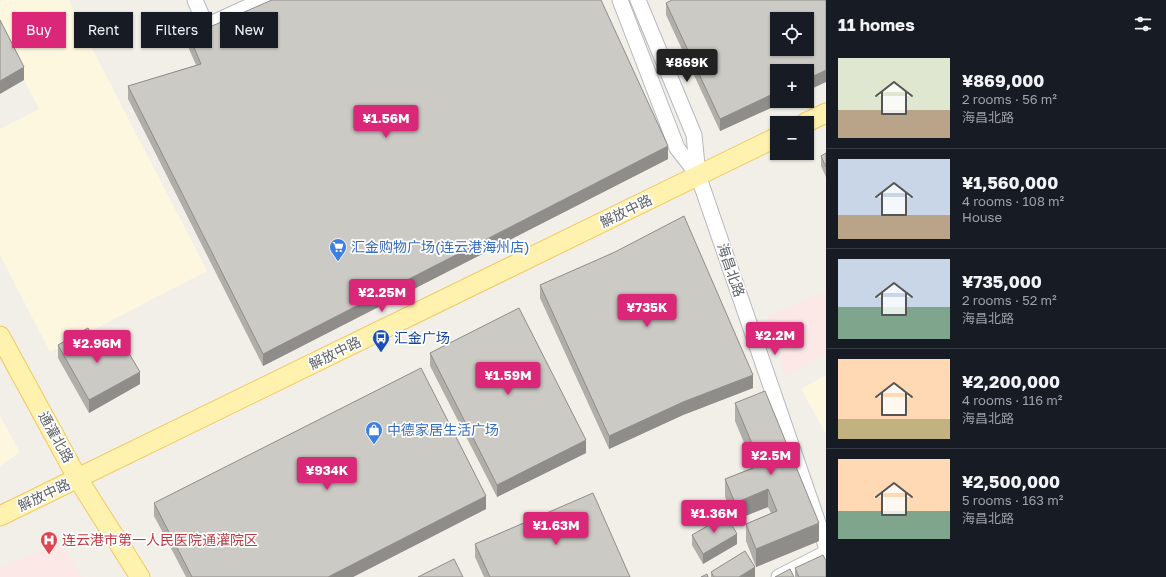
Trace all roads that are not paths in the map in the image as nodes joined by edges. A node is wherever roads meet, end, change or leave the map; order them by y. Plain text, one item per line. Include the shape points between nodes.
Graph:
1 (195, 0) edge
2 (263, 0) edge
3 (620, 0) edge
4 (638, 0) edge
5 (826, 113) edge
6 (814, 119) edge
7 (770, 140) edge
8 (698, 175) junction
9 (0, 336) edge
10 (78, 479) junction
11 (0, 516) edge
12 (826, 546) edge
13 (826, 553) edge
14 (140, 577) edge
15 (779, 577) edge

1 - 2 street via 206,26
3 - 8 street, 海昌北路 via 677,148
4 - 8 street, 海昌北路 via 694,135
5 - 6 main road
7 - 8 main road, 解放中路
8 - 10 main road, 解放中路
8 - 12 street, 海昌北路
9 - 10 main road, 通灌北路
10 - 11 main road, 解放中路
10 - 14 main road, 通灌北路
13 - 15 street

